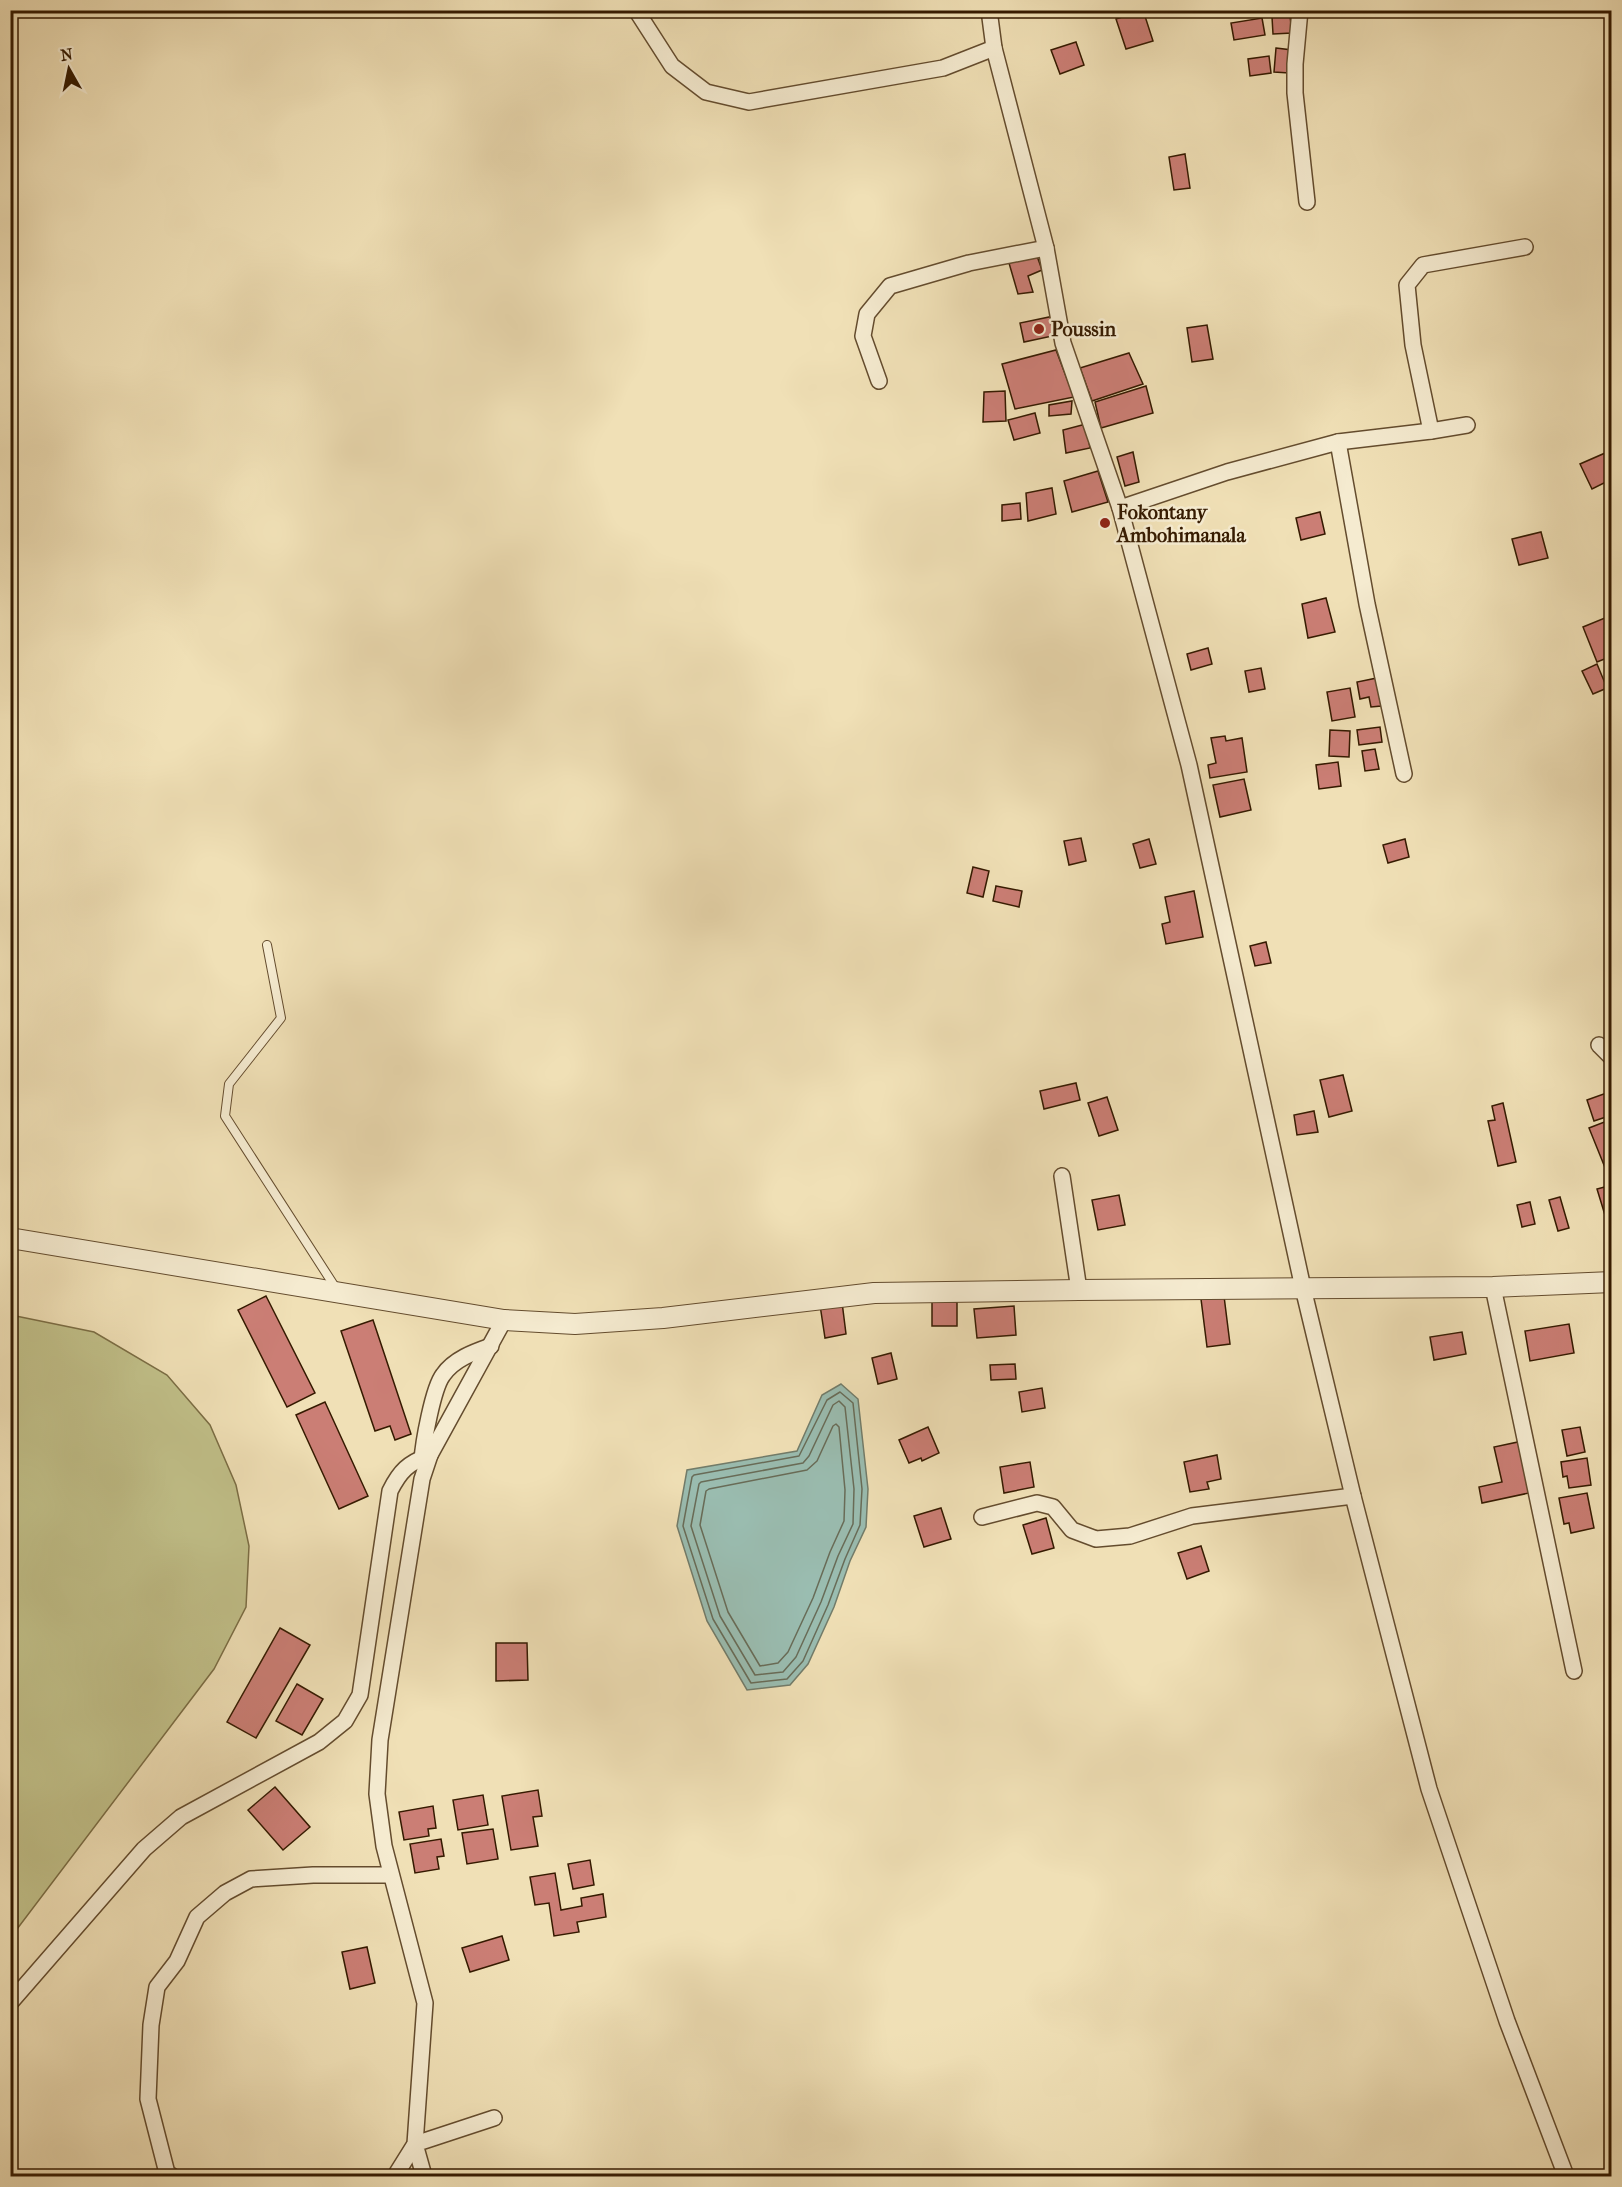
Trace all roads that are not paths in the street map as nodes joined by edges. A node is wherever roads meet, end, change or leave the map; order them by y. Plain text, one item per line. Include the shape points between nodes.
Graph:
1 (636, 10) edge
2 (989, 10) edge
3 (1300, 10) edge
4 (993, 48) junction
5 (1306, 202) dead end
6 (1525, 247) dead end
7 (1046, 248) junction
8 (879, 381) dead end
9 (1467, 425) dead end
10 (1431, 431) junction
11 (1338, 442) junction
12 (1120, 508) junction
13 (1404, 774) dead end
14 (267, 945) dead end
15 (1599, 1045) dead end
16 (1611, 1058) edge
17 (1062, 1176) dead end
18 (10, 1238) edge
19 (1611, 1282) edge
20 (1493, 1287) junction
21 (1303, 1288) junction
22 (1079, 1290) junction
23 (338, 1293) junction
24 (504, 1320) junction
25 (491, 1346) junction
26 (426, 1456) junction
27 (1353, 1496) junction
28 (982, 1517) dead end
29 (1574, 1671) dead end
30 (391, 1875) junction
31 (10, 2002) edge
32 (494, 2118) dead end
33 (415, 2144) junction
34 (172, 2176) edge
35 (395, 2176) edge
36 (424, 2176) edge
37 (1566, 2176) edge

1 - 4 street via 672,66 706,92 750,102 943,68
2 - 4 street
3 - 5 street via 1295,93
4 - 7 street
6 - 10 street via 1423,265 1407,285 1413,345
7 - 8 street via 969,263 890,286 867,314 863,336
7 - 12 street via 1064,343
9 - 10 street
10 - 11 street
11 - 12 street via 1227,472
11 - 13 street via 1367,604
12 - 21 street via 1189,765
14 - 23 lane via 281,1018 229,1084 225,1116
15 - 16 street
17 - 22 street
18 - 23 street
19 - 20 street
20 - 21 street
20 - 29 street
21 - 22 street
21 - 27 street
22 - 24 street via 874,1293 663,1318 575,1324
23 - 24 street
24 - 25 street
25 - 26 street
25 - 26 street via 464,1356 443,1375 433,1402
26 - 30 street via 380,1740 377,1794
26 - 31 street via 400,1472 390,1491 360,1695 345,1721 319,1742 181,1817 144,1849
27 - 28 street via 1192,1516 1130,1536 1096,1539 1072,1530 1053,1507 1037,1503
27 - 37 street via 1429,1789 1507,2021
30 - 33 street via 425,2003
30 - 34 street via 251,1879 225,1893 197,1917 177,1961 157,1987 151,2025 148,2098 167,2173
32 - 33 street
33 - 35 street
33 - 36 street

